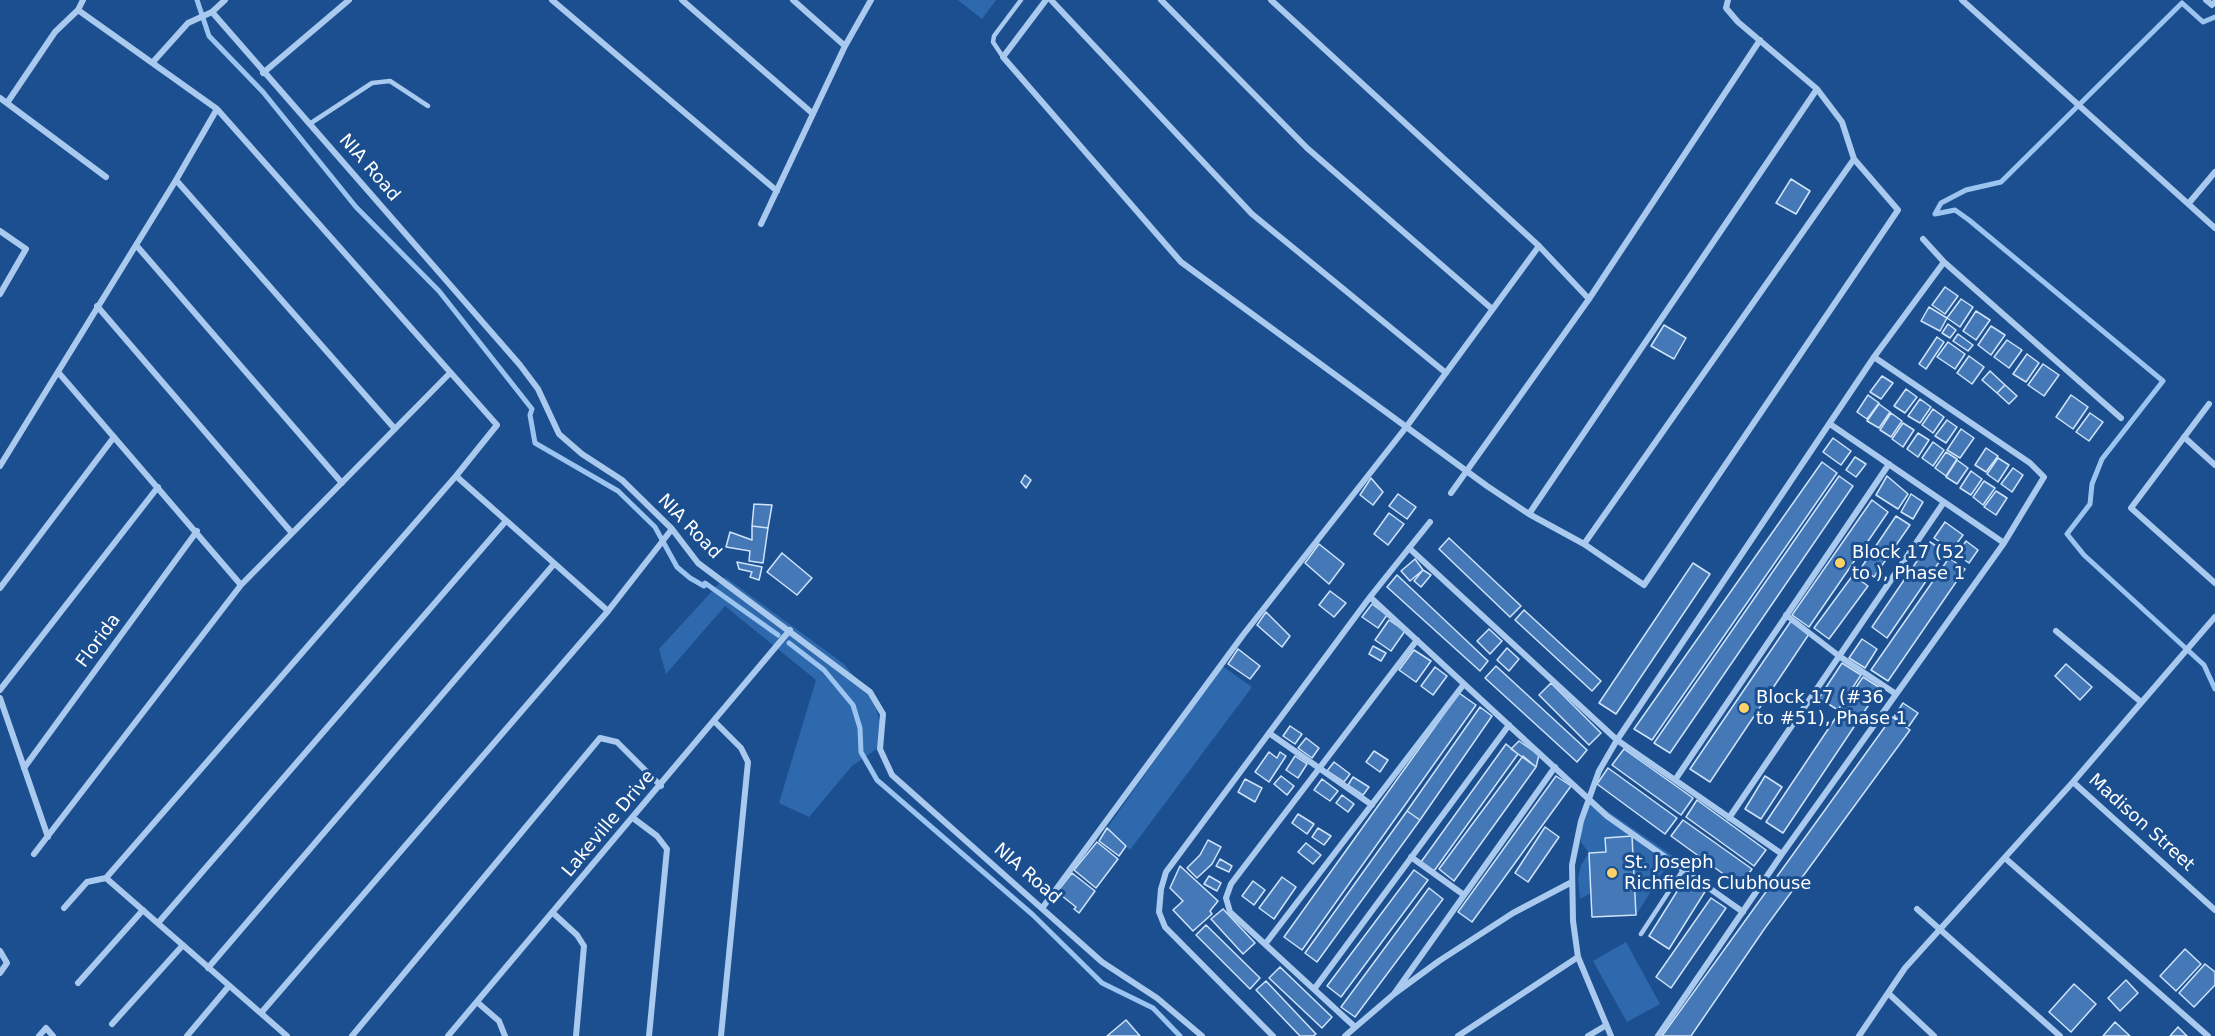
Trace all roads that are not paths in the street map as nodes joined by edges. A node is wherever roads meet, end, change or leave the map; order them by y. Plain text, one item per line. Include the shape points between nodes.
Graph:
1 (83, 0) edge
2 (225, 0) edge
3 (349, 0) edge
4 (552, 0) edge
5 (682, 0) edge
6 (793, 0) edge
7 (871, 0) edge
8 (1021, 0) edge
9 (1046, 0) edge
10 (1051, 0) edge
11 (1161, 0) edge
12 (1271, 0) edge
13 (1728, 0) edge
14 (1962, 0) edge
15 (2206, 0) edge
16 (2215, 2) edge
17 (78, 10) junction
18 (212, 12) junction
19 (1760, 40) junction
20 (845, 46) junction
21 (1004, 57) junction
22 (153, 62) junction
23 (263, 73) junction
24 (1817, 89) junction
25 (0, 98) edge
26 (8, 103) junction
27 (429, 106) dead end
28 (217, 109) junction
29 (812, 113) junction
30 (311, 123) junction
31 (1854, 159) junction
32 (2215, 172) edge
33 (106, 177) dead end
34 (176, 180) junction
35 (777, 191) junction
36 (2189, 203) junction
37 (761, 224) dead end
38 (2215, 228) edge
39 (0, 231) edge
40 (1923, 239) dead end
41 (136, 245) junction
42 (1539, 246) junction
43 (1944, 262) junction
44 (0, 294) edge
45 (1589, 299) junction
46 (97, 306) junction
47 (1491, 308) junction
48 (1874, 357) junction
49 (58, 372) junction
50 (450, 373) junction
51 (1446, 373) junction
52 (2209, 404) dead end
53 (2121, 418) dead end
54 (1830, 424) junction
55 (1407, 426) junction
56 (395, 429) junction
57 (114, 437) junction
58 (2184, 437) junction
59 (1889, 464) junction
60 (2215, 465) edge
61 (0, 466) edge
62 (1468, 472) junction
63 (456, 476) junction
64 (342, 483) junction
65 (158, 487) junction
66 (1451, 493) dead end
67 (1944, 502) junction
68 (1529, 514) junction
69 (505, 522) junction
70 (1430, 522) dead end
71 (672, 529) junction
72 (197, 531) junction
73 (292, 533) junction
74 (2004, 543) junction
75 (1584, 544) junction
76 (1409, 548) junction
77 (554, 564) junction
78 (2215, 583) edge
79 (241, 585) junction
80 (0, 588) edge
81 (1370, 597) junction
82 (608, 611) junction
83 (1786, 615) junction
84 (2215, 617) edge
85 (790, 630) junction
86 (2056, 631) dead end
87 (1417, 640) junction
88 (1839, 656) junction
89 (1464, 684) junction
90 (0, 690) edge
91 (1896, 694) junction
92 (0, 698) edge
93 (2141, 702) junction
94 (715, 722) junction
95 (1509, 725) junction
96 (1269, 733) junction
97 (1617, 740) junction
98 (1555, 767) junction
99 (24, 768) junction
100 (1320, 769) junction
101 (1675, 780) junction
102 (2073, 782) junction
103 (661, 786) junction
104 (1588, 799) junction
105 (1372, 805) junction
106 (633, 818) junction
107 (1729, 818) junction
108 (48, 837) junction
109 (34, 854) dead end
110 (1782, 854) junction
111 (1411, 857) junction
112 (2005, 858) junction
113 (1683, 870) junction
114 (106, 878) junction
115 (1572, 882) junction
116 (1464, 895) junction
117 (1043, 907) junction
118 (64, 908) dead end
119 (1917, 909) dead end
120 (143, 910) junction
121 (2215, 910) edge
122 (1743, 912) junction
123 (553, 913) junction
124 (158, 923) junction
125 (1940, 930) junction
126 (1641, 934) dead end
127 (1266, 943) junction
128 (183, 945) junction
129 (0, 951) edge
130 (1578, 957) junction
131 (208, 968) junction
132 (0, 973) edge
133 (78, 983) dead end
134 (229, 986) junction
135 (1315, 988) junction
136 (1888, 993) junction
137 (1394, 994) junction
138 (477, 1002) junction
139 (261, 1013) junction
140 (112, 1024) dead end
141 (1605, 1026) junction
142 (1355, 1027) junction
143 (278, 1033) edge
144 (39, 1036) edge
145 (53, 1036) edge
146 (187, 1036) edge
147 (287, 1036) edge
148 (352, 1036) edge
149 (448, 1036) edge
150 (505, 1036) edge
151 (576, 1036) edge
152 (649, 1036) edge
153 (721, 1036) edge
154 (1202, 1036) edge
155 (1273, 1036) edge
156 (1345, 1036) edge
157 (1458, 1036) edge
158 (1588, 1036) edge
159 (1611, 1036) edge
160 (1658, 1036) edge
161 (1859, 1036) edge
162 (1934, 1036) edge
163 (2060, 1036) edge
164 (2208, 1036) edge

1 - 17 street
2 - 18 street
3 - 23 street
4 - 35 street
5 - 29 street
6 - 20 street
7 - 20 street
8 - 21 lane via 994,36 993,42
9 - 21 street
10 - 51 street via 1252,214
11 - 47 street via 1307,148
12 - 42 street
13 - 19 street via 1726,8
14 - 36 street
15 - 16 street via 2212,5
17 - 22 street
17 - 26 street via 55,32
18 - 22 street via 188,23
18 - 23 street, NIA Road
19 - 24 street
19 - 45 street
20 - 29 street
21 - 55 street via 1181,262
22 - 28 street
23 - 30 street, NIA Road
24 - 31 street via 1842,122
24 - 68 street
25 - 26 street
26 - 33 street
27 - 30 lane via 390,81 372,83
28 - 34 street
28 - 50 street
29 - 35 street
30 - 71 street, NIA Road via 520,365 538,390 559,434 622,480
31 - 75 street
31 - 75 street via 1898,210 1644,585
32 - 36 street
34 - 41 street
34 - 56 street
35 - 37 street
36 - 38 street
39 - 44 street via 26,249
40 - 43 street
41 - 46 street
41 - 64 street
42 - 45 street
42 - 47 street
43 - 48 street
43 - 53 street
45 - 62 street
46 - 49 street
46 - 73 street
47 - 51 street
48 - 54 street
48 - 74 street via 2030,463 2044,477
49 - 57 street
49 - 61 street
50 - 56 street
50 - 63 street via 496,425
51 - 55 street
52 - 58 street
54 - 59 street
54 - 97 street
55 - 62 street
55 - 117 street via 1243,635
56 - 64 street
57 - 65 street
57 - 80 street
58 - 60 street
58 - 78 street via 2131,508
59 - 67 street
59 - 83 street
62 - 66 street
62 - 68 street
63 - 69 street
63 - 114 street
64 - 73 street
65 - 72 street
65 - 90 street
67 - 74 street
67 - 88 street
68 - 75 street
69 - 77 street
69 - 124 street
70 - 76 street
71 - 82 street
71 - 85 street, NIA Road via 698,563
72 - 79 street
72 - 99 street, Florida
73 - 79 street
74 - 91 street
76 - 81 street
76 - 97 street
77 - 82 street
77 - 131 street
79 - 108 street
81 - 87 street
81 - 96 street
82 - 139 street
83 - 88 street
83 - 101 street
84 - 93 street
85 - 94 street, Lakeville Drive
85 - 117 street, NIA Road via 870,692 883,714 880,749 892,775
86 - 93 street
87 - 89 street
87 - 100 street
88 - 91 street
88 - 107 street
89 - 95 street
89 - 105 street
91 - 110 street
92 - 99 street
93 - 102 street
94 - 103 street, Lakeville Drive
94 - 153 street via 741,748 748,762
95 - 98 street
95 - 111 street
96 - 100 street
96 - 155 street via 1167,872 1159,912 1165,927 1182,947
97 - 101 street
97 - 104 street
98 - 104 street
98 - 116 street
99 - 108 street
100 - 105 street
100 - 127 street via 1231,884 1226,898 1230,912
101 - 107 street
102 - 112 street
102 - 121 street, Madison Street
103 - 106 street, Lakeville Drive
103 - 148 street via 617,742 600,738
104 - 113 street
104 - 115 street via 1572,865
105 - 127 street
106 - 123 street, Lakeville Drive
106 - 152 street via 667,849
107 - 110 street
108 - 109 street
110 - 122 street
111 - 116 street
111 - 135 street
112 - 125 street
112 - 164 street
113 - 122 street
113 - 126 lane
114 - 118 street via 87,882
114 - 120 street
115 - 130 street
115 - 137 street via 1514,913
116 - 137 street
117 - 154 street, NIA Road via 1102,962 1157,998
119 - 125 street
120 - 124 street
120 - 133 street
122 - 160 street
123 - 138 street, Lakeville Drive
123 - 151 street via 584,946
124 - 128 street
125 - 136 street
125 - 163 street
127 - 135 street
128 - 131 street
128 - 140 street
129 - 132 street via 7,963
130 - 141 street
130 - 157 street
131 - 134 street
134 - 139 street
134 - 146 street
135 - 142 street
136 - 161 street
136 - 162 street
137 - 142 street
138 - 149 street, Lakeville Drive
138 - 150 street via 499,1021
139 - 143 street
141 - 158 street
141 - 159 street
142 - 156 street
143 - 147 street
144 - 145 street via 46,1028

